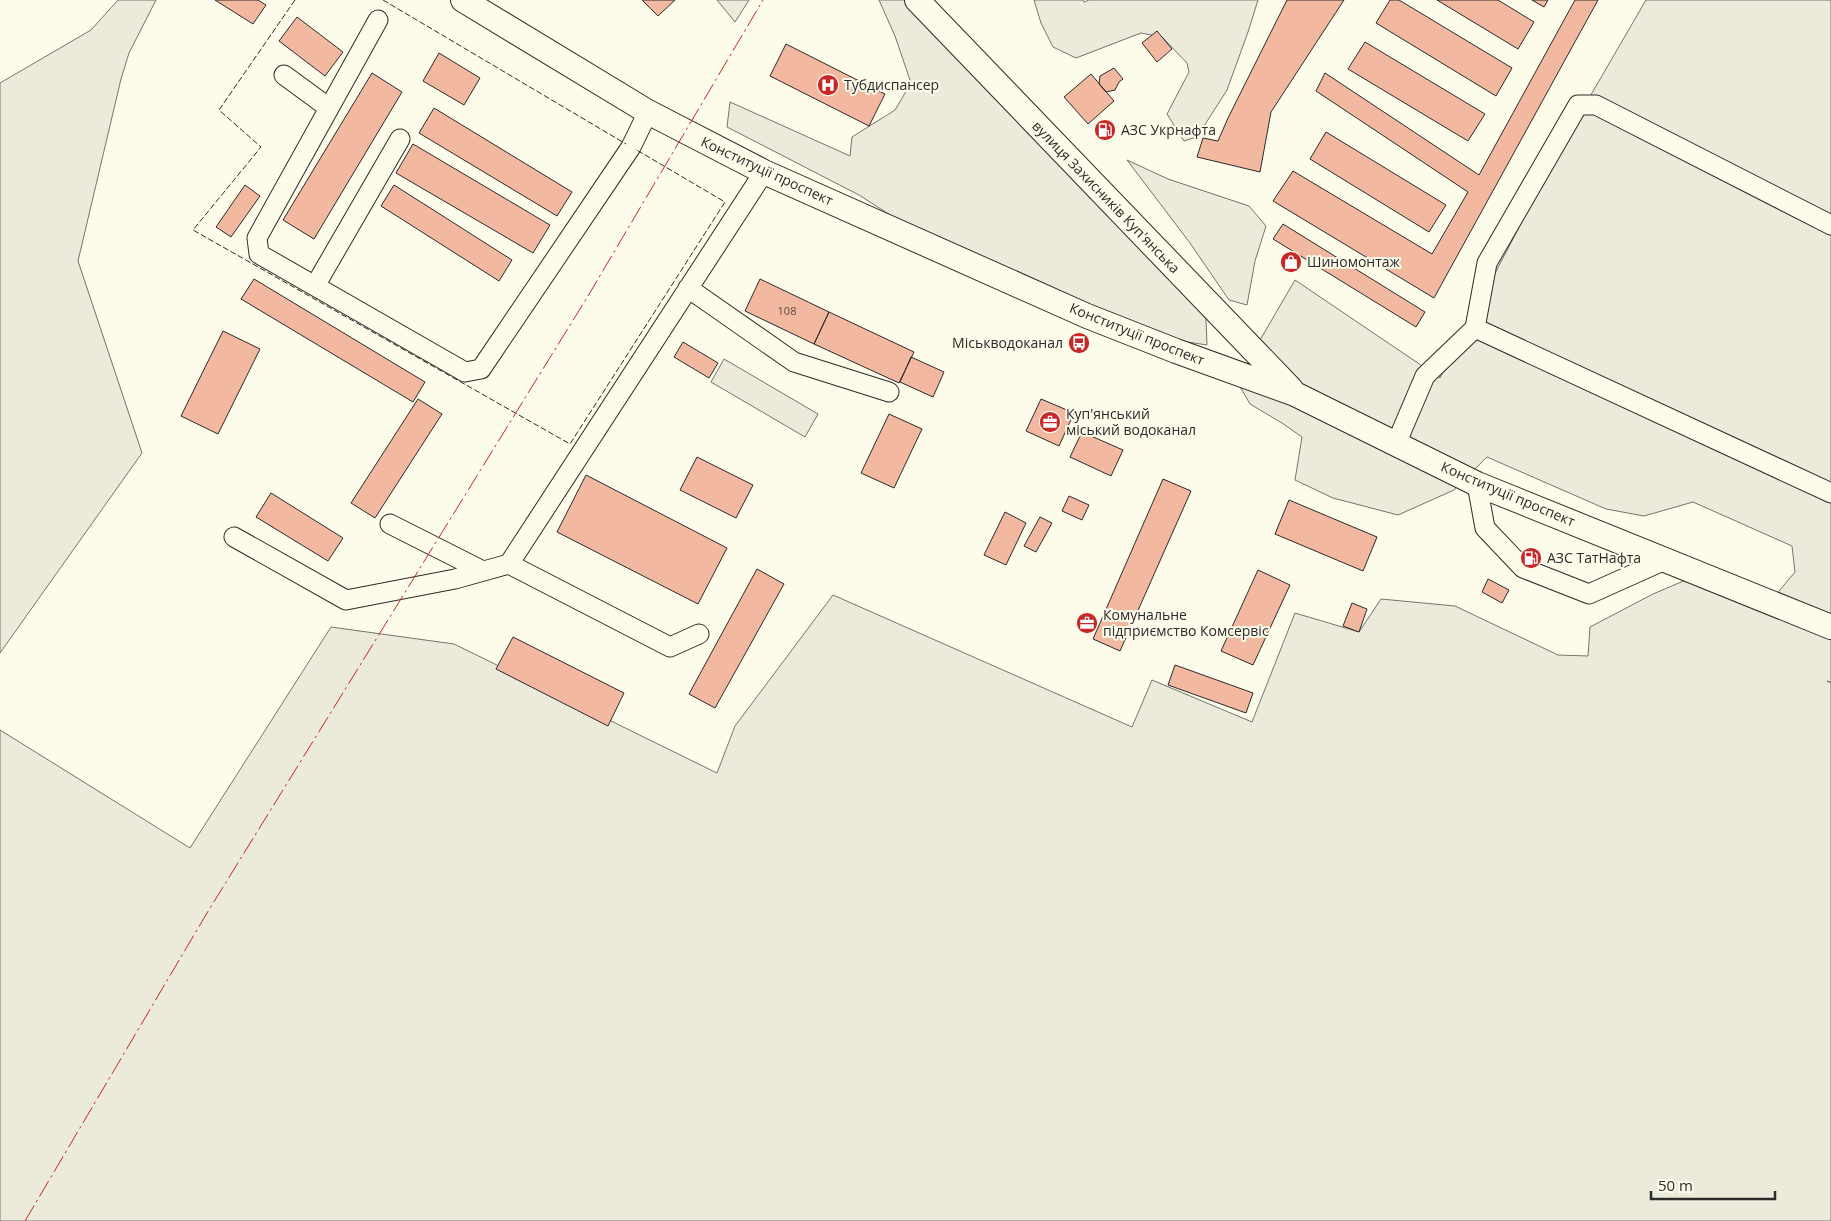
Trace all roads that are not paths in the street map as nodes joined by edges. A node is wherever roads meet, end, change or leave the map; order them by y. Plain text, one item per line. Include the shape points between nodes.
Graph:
1 (463, 0) edge
2 (917, 0) edge
3 (378, 20) dead end
4 (284, 75) dead end
5 (329, 108) junction
6 (648, 112) junction
7 (400, 139) dead end
8 (764, 172) junction
9 (1831, 225) edge
10 (315, 286) junction
11 (688, 288) junction
12 (1475, 328) junction
13 (889, 392) dead end
14 (1295, 394) junction
15 (1396, 444) junction
16 (1477, 484) junction
17 (1831, 493) edge
18 (390, 524) dead end
19 (234, 537) dead end
20 (1665, 560) junction
21 (509, 564) junction
22 (483, 571) junction
23 (1831, 627) edge
24 (699, 634) dead end

1 - 6 main road, Конституції проспект
2 - 14 main road, вулиця Захисників Куп'янська
3 - 5 lane
4 - 5 lane
5 - 10 lane via 257,238 259,254
6 - 8 main road, Конституції проспект
6 - 10 lane via 630,147 481,369 464,372
7 - 10 lane
8 - 11 lane
8 - 14 main road, Конституції проспект via 1087,316
9 - 12 lane via 1596,105 1578,105 1487,263
11 - 13 lane via 794,362
11 - 21 lane
12 - 15 lane via 1425,376
12 - 17 lane
14 - 15 main road, Конституції проспект
15 - 16 main road, Конституції проспект
16 - 20 main road, Конституції проспект
16 - 20 lane via 1485,528 1523,568 1588,594
18 - 22 lane
19 - 22 lane via 346,600
20 - 23 main road, Конституції проспект
21 - 22 lane
21 - 24 lane via 670,647

